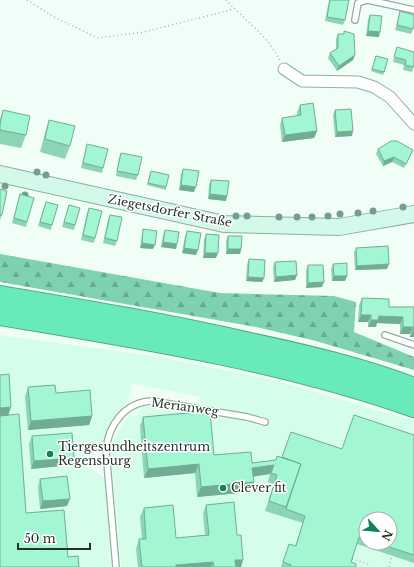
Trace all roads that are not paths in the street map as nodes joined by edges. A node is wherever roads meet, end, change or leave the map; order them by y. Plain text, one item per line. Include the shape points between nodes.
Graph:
1 (368, 0) edge
2 (414, 10) edge
3 (355, 20) dead end
4 (284, 69) road end
5 (414, 124) edge
6 (0, 174) edge
7 (414, 214) edge
8 (0, 296) edge
9 (0, 315) edge
10 (0, 329) edge
11 (385, 335) dead end
12 (134, 337) junction
13 (414, 345) edge
14 (414, 388) edge
15 (414, 407) edge
16 (265, 422) dead end
17 (116, 567) edge

1 - 2 lane
1 - 3 lane via 358,3
4 - 5 street via 302,80 358,82 374,87 390,97
6 - 7 street, Ziegetsdorfer Straße via 224,224 339,227
8 - 14 highway via 232,338 336,363
9 - 12 highway
10 - 12 highway via 102,341
11 - 13 lane
12 - 15 highway via 326,380
16 - 17 lane, Merianweg via 152,401 132,405 124,411 106,438

